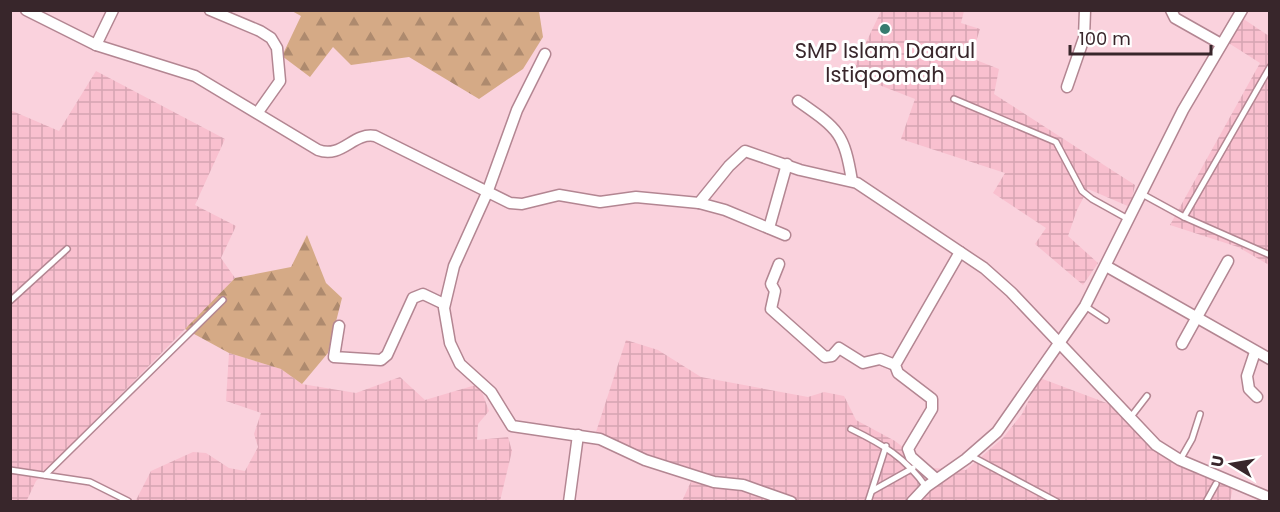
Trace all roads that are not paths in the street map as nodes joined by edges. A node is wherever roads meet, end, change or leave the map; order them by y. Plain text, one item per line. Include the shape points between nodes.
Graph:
1 (26, 10) edge
2 (113, 10) edge
3 (210, 10) edge
4 (1084, 10) edge
5 (1171, 10) edge
6 (1242, 10) edge
7 (1221, 44) junction
8 (96, 45) junction
9 (544, 54) dead end
10 (1269, 67) edge
11 (1067, 87) dead end
12 (954, 99) dead end
13 (798, 101) dead end
14 (258, 112) junction
15 (787, 164) junction
16 (852, 181) junction
17 (487, 193) junction
18 (1142, 194) junction
19 (699, 203) junction
20 (1184, 217) junction
21 (1130, 220) junction
22 (769, 228) junction
23 (785, 235) dead end
24 (67, 249) dead end
25 (960, 252) junction
26 (1269, 255) edge
27 (1227, 261) dead end
28 (779, 264) dead end
29 (1106, 266) junction
30 (223, 300) dead end
31 (10, 301) edge
32 (444, 304) junction
33 (1084, 306) junction
34 (1195, 318) junction
35 (1106, 320) dead end
36 (339, 326) dead end
37 (1058, 342) junction
38 (1182, 344) dead end
39 (1255, 352) junction
40 (1269, 359) edge
41 (895, 365) junction
42 (1147, 396) dead end
43 (1257, 397) dead end
44 (1200, 414) dead end
45 (1129, 419) junction
46 (851, 429) dead end
47 (578, 435) junction
48 (886, 446) junction
49 (970, 456) junction
50 (1180, 460) junction
51 (913, 468) junction
52 (10, 470) edge
53 (45, 475) junction
54 (936, 479) junction
55 (1216, 484) dead end
56 (926, 487) junction
57 (872, 491) junction
58 (1269, 498) edge
59 (128, 501) edge
60 (568, 501) edge
61 (791, 501) edge
62 (868, 501) edge
63 (912, 501) edge
64 (1056, 501) edge
65 (1206, 501) edge

1 - 8 street
2 - 8 street
3 - 14 street via 260,31 277,48 280,81
4 - 11 street via 1083,38
5 - 7 street via 1175,18
6 - 7 street
7 - 18 street
8 - 14 street via 195,76
9 - 17 street via 517,110
10 - 20 lane
12 - 21 lane via 1056,142 1082,191
13 - 16 street via 836,129 848,152
14 - 17 street via 325,152 336,152 363,137 375,136
15 - 16 street
15 - 19 street via 745,151
15 - 22 street
16 - 25 street
17 - 19 street via 517,204 559,195 600,201 636,197
17 - 32 street via 454,266
18 - 20 lane
18 - 21 street
19 - 22 street
20 - 26 lane
21 - 29 street
22 - 23 street
24 - 31 lane
25 - 37 street via 999,280
25 - 41 street
27 - 34 street
28 - 41 street via 771,284 775,291 771,309 806,343 825,357 839,348 863,363 880,359
29 - 33 street
29 - 34 street
30 - 53 lane
32 - 36 street via 423,294 412,298 387,355 381,360 334,357
32 - 47 street via 446,328 460,364 490,392 510,424
33 - 35 lane
33 - 37 street
34 - 38 street
34 - 39 street
37 - 45 street
37 - 49 street via 997,432
39 - 40 street
39 - 43 street via 1247,376 1249,389
41 - 54 street via 898,373 934,403 908,454
42 - 45 lane
44 - 50 lane
45 - 50 street via 1156,446
46 - 48 lane
47 - 60 street
47 - 61 street via 613,443 645,460 714,482 743,485
48 - 51 lane
48 - 57 lane
49 - 54 street
49 - 64 lane
50 - 58 street
51 - 56 lane
51 - 57 lane
52 - 53 lane
53 - 59 lane via 90,482
54 - 56 street
55 - 65 lane
56 - 63 street
57 - 62 lane

